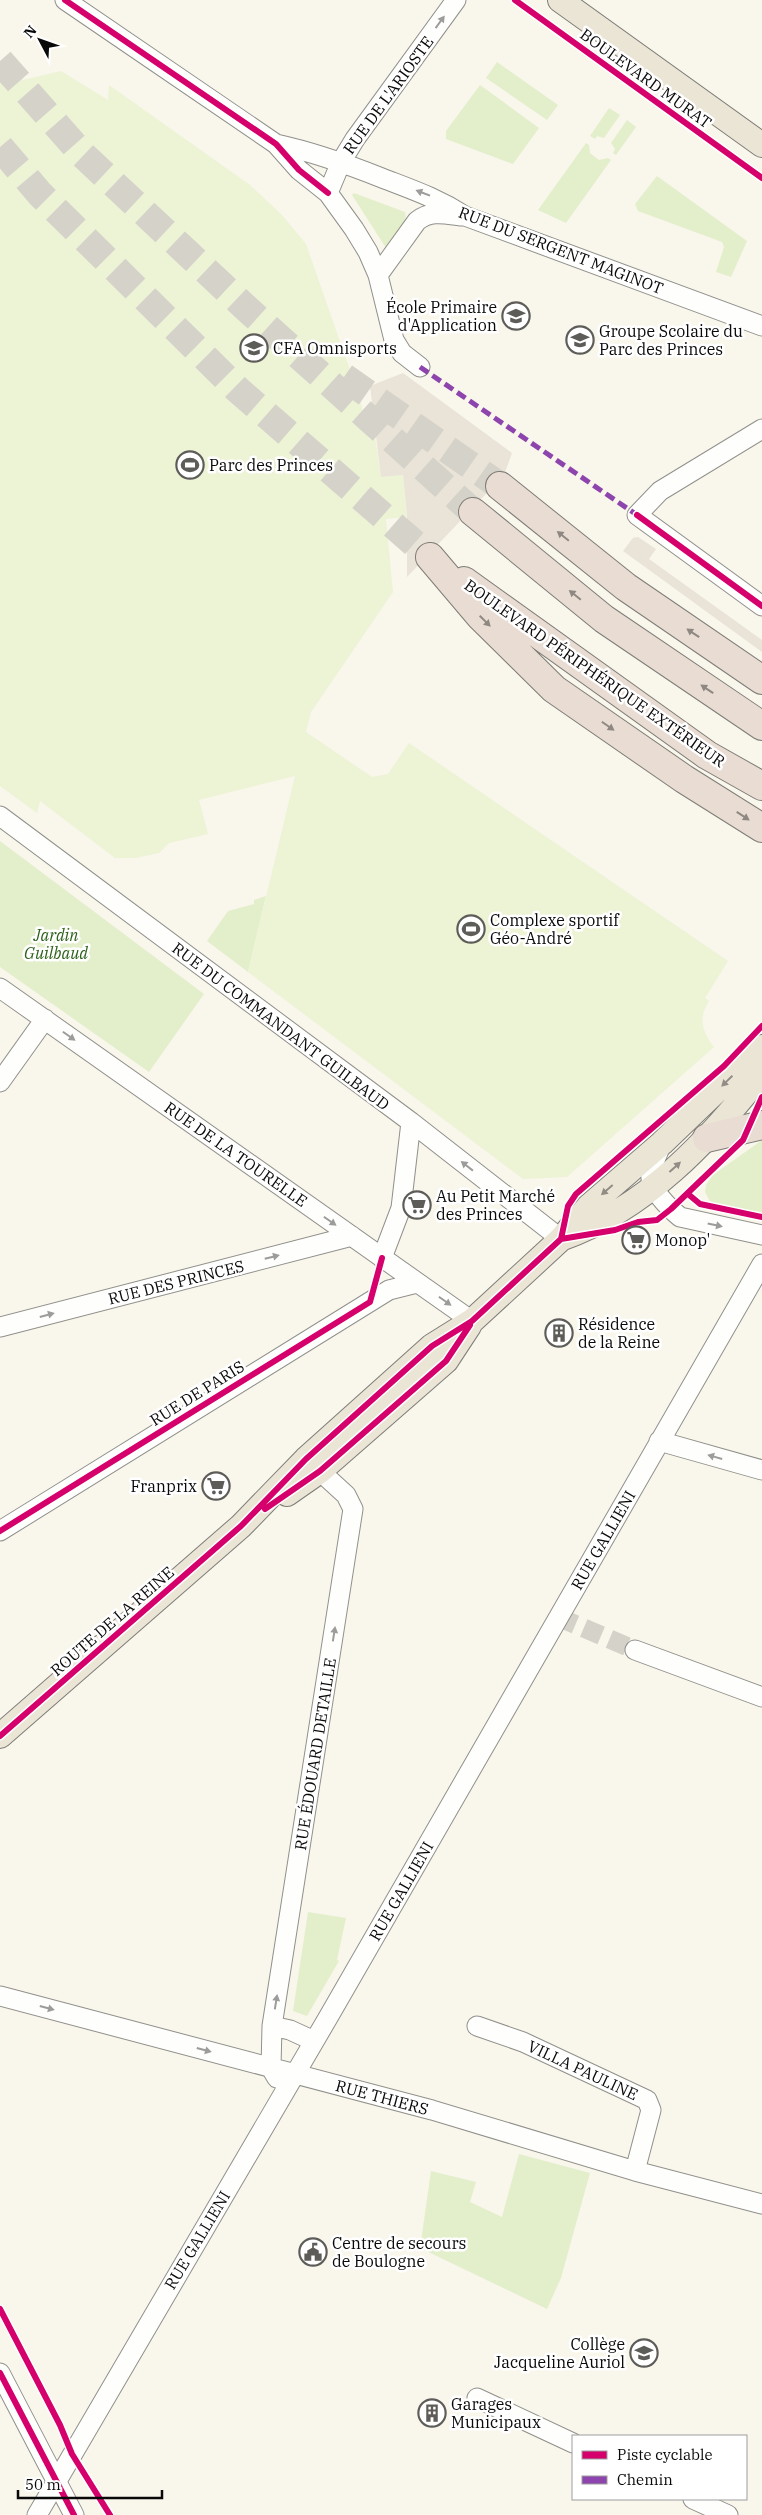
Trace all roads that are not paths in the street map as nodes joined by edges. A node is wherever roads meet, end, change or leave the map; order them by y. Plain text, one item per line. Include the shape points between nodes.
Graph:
1 (65, 0) edge
2 (456, 0) edge
3 (560, 0) edge
4 (276, 144) junction
5 (762, 145) edge
6 (340, 162) junction
7 (328, 193) junction
8 (465, 216) junction
9 (378, 275) junction
10 (762, 326) edge
11 (420, 367) dead end
12 (762, 429) edge
13 (500, 486) tunnel mouth
14 (473, 512) tunnel mouth
15 (762, 606) edge
16 (762, 680) edge
17 (736, 709) junction
18 (762, 721) edge
19 (762, 726) edge
20 (762, 786) edge
21 (0, 816) edge
22 (762, 828) edge
23 (0, 988) edge
24 (45, 1019) junction
25 (762, 1047) edge
26 (762, 1074) edge
27 (0, 1082) edge
28 (411, 1122) junction
29 (762, 1125) edge
30 (707, 1138) junction
31 (662, 1143) junction
32 (653, 1186) junction
33 (762, 1235) edge
34 (352, 1236) junction
35 (561, 1239) junction
36 (382, 1258) junction
37 (762, 1264) edge
38 (417, 1283) junction
39 (472, 1320) junction
40 (0, 1327) edge
41 (660, 1441) junction
42 (313, 1465) junction
43 (762, 1470) edge
44 (0, 1531) edge
45 (635, 1650) tunnel mouth
46 (762, 1697) edge
47 (0, 1736) edge
48 (0, 1996) edge
49 (272, 2026) junction
50 (477, 2026) dead end
51 (314, 2041) junction
52 (271, 2068) junction
53 (295, 2074) junction
54 (285, 2090) junction
55 (635, 2170) junction
56 (762, 2204) edge
57 (0, 2373) edge
58 (477, 2398) dead end
59 (572, 2443) edge
60 (56, 2481) junction
61 (695, 2500) edge
62 (36, 2515) edge
63 (74, 2515) edge
64 (728, 2515) edge

1 - 4 street
6 -> 2 street, RUE DE L'ARIOSTE
3 - 5 main road, BOULEVARD MURAT
4 - 6 street, RUE DU SERGENT MAGINOT
4 - 7 street via 299,170
6 - 7 street, RUE DE L'ARIOSTE
8 -> 6 street, RUE DU SERGENT MAGINOT via 440,200
7 - 9 street via 368,252
8 - 9 street via 425,215 417,221
8 - 10 street, RUE DU SERGENT MAGINOT
9 - 11 street via 394,340 402,353
12 - 15 street via 660,491 637,515
16 -> 13 highway via 626,587
17 -> 14 highway via 604,619
17 - 18 highway
17 - 19 highway
20 -> 22 highway, BOULEVARD PÉRIPHÉRIQUE EXTÉRIEUR via 707,755 430,557 480,616 554,689
21 - 28 street, RUE DU COMMANDANT GUILBAUD
23 - 24 street, RUE DE LA TOURELLE
24 - 27 street
24 -> 34 street, RUE DE LA TOURELLE
25 -> 31 main road, ROUTE DE LA REINE
26 - 30 main road
35 -> 28 street, RUE DU COMMANDANT GUILBAUD
28 - 36 street via 401,1208
29 - 30 highway
32 -> 30 main road
31 - 32 street via 650,1174
31 -> 35 main road, ROUTE DE LA REINE via 589,1206
32 -> 33 street via 680,1217
32 - 35 main road via 593,1228
34 - 36 street, RUE DE LA TOURELLE
40 -> 34 street, RUE DES PRINCES
35 - 39 main road, ROUTE DE LA REINE
36 - 38 street, RUE DE LA TOURELLE
37 - 41 street, RUE GALLIENI
38 -> 39 street, RUE DE LA TOURELLE
38 - 44 street, RUE DE PARIS via 389,1290
39 - 42 main road, ROUTE DE LA REINE via 432,1346
43 -> 41 street
41 - 51 street, RUE GALLIENI
42 - 47 main road, ROUTE DE LA REINE
49 -> 42 street, RUE ÉDOUARD DETAILLE via 353,1509 346,1495
45 - 46 street
48 -> 52 street, RUE THIERS
49 - 51 street
49 - 52 street, RUE ÉDOUARD DETAILLE
50 - 55 street, VILLA PAULINE via 523,2042 647,2100 651,2110
51 - 53 street, RUE GALLIENI
52 - 53 street, RUE THIERS
52 - 54 street
53 - 54 street, RUE GALLIENI
53 - 55 street, RUE THIERS via 432,2110
54 - 60 street, RUE GALLIENI
55 - 56 street, RUE THIERS
57 - 60 street
58 - 59 street
60 - 62 street, RUE GALLIENI
60 - 63 street
61 - 64 street

